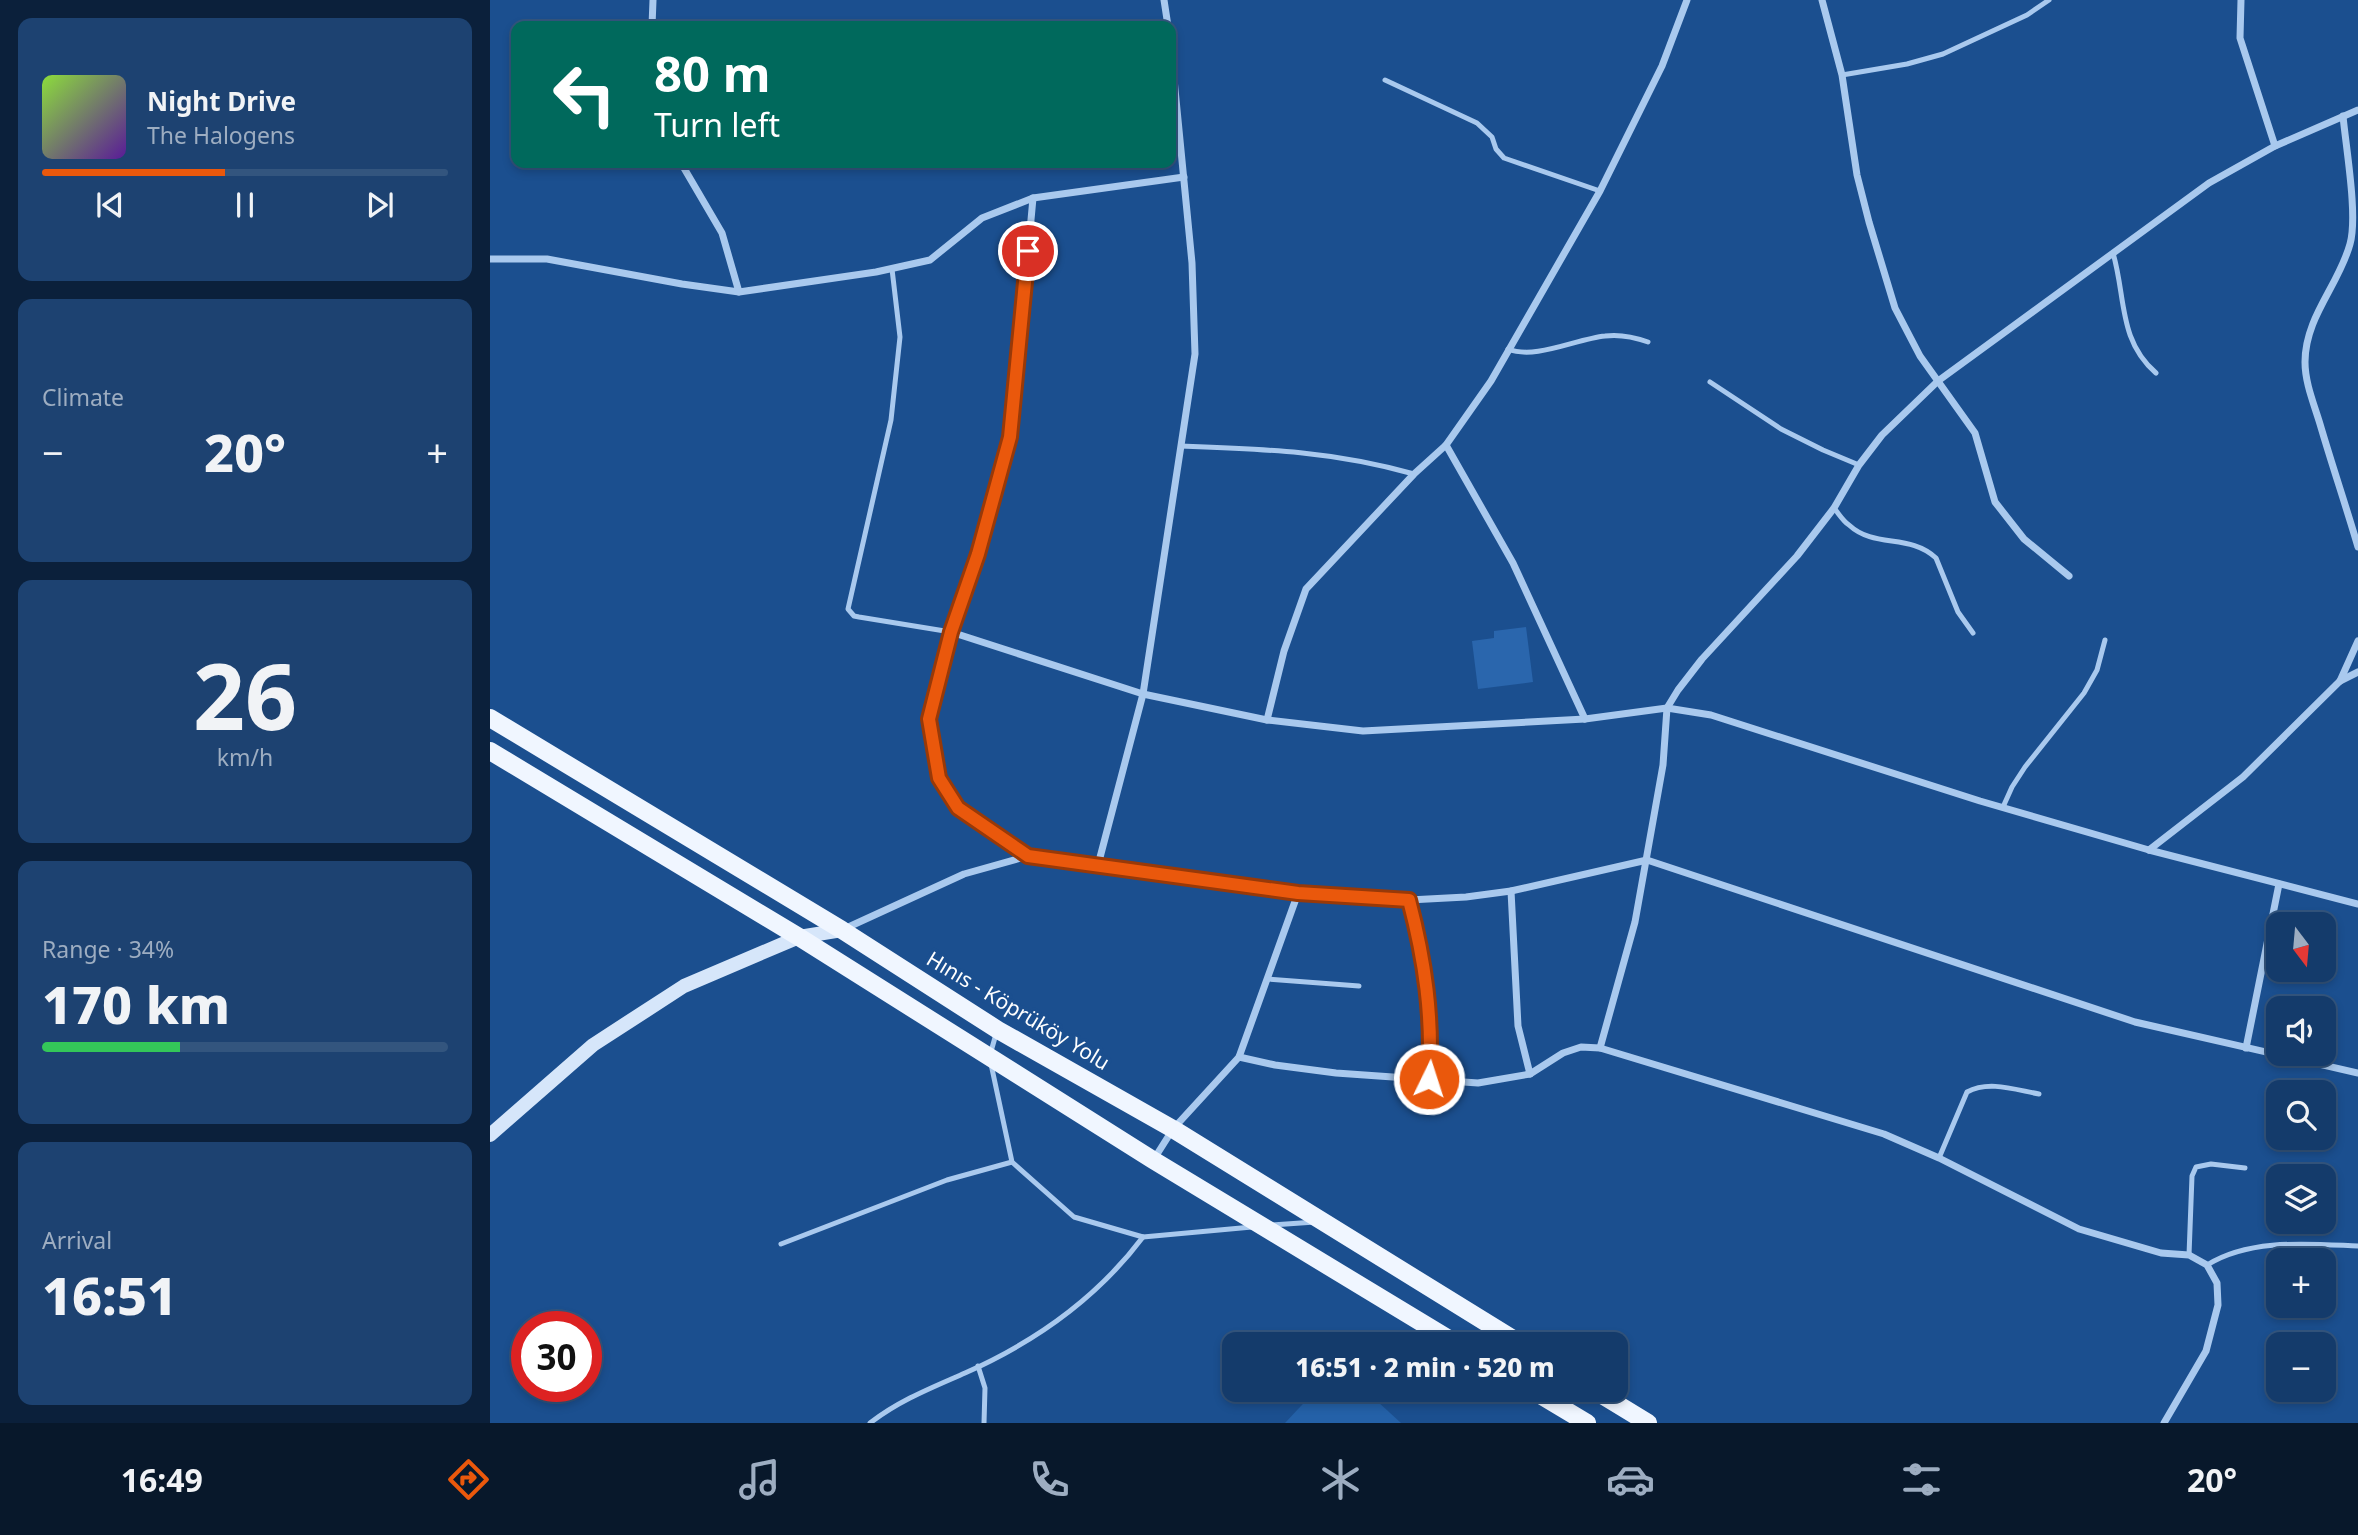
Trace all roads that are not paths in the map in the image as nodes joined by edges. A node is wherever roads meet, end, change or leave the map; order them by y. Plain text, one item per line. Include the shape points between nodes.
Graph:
1 (653, 0) edge
2 (1164, 0) edge
3 (1686, 0) edge
4 (1822, 0) edge
5 (2049, 0) edge
6 (2241, 0) edge
7 (652, 21) edge
8 (1167, 21) edge
9 (1842, 75) junction
10 (1385, 80) dead end
11 (1176, 98) edge
12 (2358, 110) edge
13 (2343, 116) junction
14 (2275, 146) junction
15 (684, 168) edge
16 (1184, 177) junction
17 (1600, 191) junction
18 (1033, 198) junction
19 (2113, 253) junction
20 (490, 259) edge
21 (892, 269) junction
22 (739, 292) junction
23 (1648, 342) dead end
24 (1508, 349) junction
25 (2156, 373) dead end
26 (1938, 381) junction
27 (1710, 383) dead end
28 (1446, 445) junction
29 (1181, 446) junction
30 (1859, 465) junction
31 (1414, 474) junction
32 (1835, 508) junction
33 (2358, 547) edge
34 (2069, 576) dead end
35 (951, 632) junction
36 (1973, 633) dead end
37 (2105, 640) dead end
38 (2358, 641) edge
39 (2358, 672) edge
40 (2340, 681) junction
41 (1143, 694) junction
42 (1667, 708) junction
43 (490, 718) edge
44 (1585, 719) junction
45 (1267, 720) junction
46 (490, 751) edge
47 (2003, 807) junction
48 (2149, 850) junction
49 (1028, 856) junction
50 (1647, 860) junction
51 (1098, 866) junction
52 (2279, 884) junction
53 (1511, 891) junction
54 (1298, 893) junction
55 (1409, 900) junction
56 (2358, 904) edge
57 (842, 930) junction
58 (799, 937) junction
59 (1268, 979) junction
60 (1359, 986) dead end
61 (998, 1030) junction
62 (1600, 1048) junction
63 (2246, 1048) junction
64 (989, 1057) junction
65 (1239, 1057) junction
66 (2358, 1073) edge
67 (1530, 1074) junction
68 (1429, 1079) junction
69 (2039, 1094) dead end
70 (1174, 1129) junction
71 (490, 1135) edge
72 (1939, 1158) junction
73 (1153, 1160) junction
74 (1012, 1162) junction
75 (2245, 1168) dead end
76 (1325, 1221) junction
77 (1262, 1226) junction
78 (1143, 1237) junction
79 (781, 1244) dead end
80 (2358, 1246) edge
81 (2189, 1255) junction
82 (2207, 1265) junction
83 (1437, 1332) edge
84 (1502, 1332) edge
85 (978, 1366) junction
86 (1552, 1402) edge
87 (1614, 1402) edge
88 (870, 1423) edge
89 (984, 1423) edge
90 (1587, 1423) edge
91 (1648, 1423) edge
92 (2164, 1423) edge

1 - 7 street
2 - 8 street
3 - 17 street via 1662,66
4 - 9 street
5 - 9 lane via 1943,54
6 - 14 street via 2239,38
9 - 26 street via 1857,175 1884,275 1907,334
10 - 17 lane via 1477,123 1504,158
11 - 16 street
12 - 13 street
13 - 14 street
13 - 33 street via 2351,241 2315,316 2305,361
14 - 19 street via 2209,183
15 - 22 street via 722,233
16 - 18 street
16 - 29 street via 1195,354
17 - 24 street
18 - 21 street via 982,218 930,260
18 - 35 street via 1010,437
19 - 25 lane via 2129,335 2139,356
19 - 26 street
20 - 22 street via 547,259
21 - 22 street
21 - 35 lane via 900,337 891,420 848,609 854,616
23 - 24 lane via 1607,335 1524,354
24 - 28 street
26 - 30 street via 1889,426
26 - 34 street via 1975,433 1995,502 2024,540
27 - 30 lane via 1781,429
28 - 31 street
28 - 44 street via 1513,563
29 - 31 lane via 1333,455
29 - 41 street
30 - 32 street
31 - 45 street via 1306,589
32 - 36 lane via 1848,525 1867,536 1914,544 1936,558 1958,612
32 - 42 street via 1702,659
35 - 41 street
35 - 49 street via 929,719 939,778 958,808
37 - 47 lane via 2097,670 2084,693 2025,767
38 - 40 street
39 - 40 street
40 - 48 street via 2243,776
41 - 45 street
41 - 51 street
42 - 44 street
42 - 47 street via 1711,715
42 - 50 street
43 - 57 main road, Hınıs - Köprüköy Yolu
44 - 45 street via 1363,731
46 - 58 main road
47 - 48 street
48 - 52 street
49 - 51 street
49 - 57 street via 964,874
50 - 53 street
50 - 62 street
50 - 63 street via 2135,1022
51 - 54 street
52 - 56 street
52 - 63 street
53 - 55 street
53 - 67 street via 1518,1026
54 - 55 street
54 - 59 street
55 - 68 street via 1428,995
57 - 58 street
57 - 61 main road, Hınıs - Köprüköy Yolu
58 - 64 main road
58 - 71 street via 684,986 593,1045
59 - 60 lane
59 - 65 street
61 - 64 lane
61 - 70 main road, Hınıs - Köprüköy Yolu
62 - 67 street via 1581,1047 1563,1053
62 - 72 street via 1884,1134
63 - 66 street
64 - 73 main road
64 - 74 lane
65 - 68 street via 1336,1073
65 - 70 street
67 - 68 street via 1478,1083
69 - 72 lane via 1991,1085 1967,1092
70 - 73 street
70 - 76 main road, Hınıs - Köprüköy Yolu
72 - 81 street via 2079,1229 2161,1253
73 - 77 main road
74 - 78 lane via 1074,1217
74 - 79 lane via 947,1180
75 - 81 lane via 2196,1167
76 - 77 lane
76 - 84 main road, Hınıs - Köprüköy Yolu
77 - 78 lane
77 - 83 main road
78 - 85 lane via 1075,1308
80 - 82 lane via 2299,1244 2248,1249
81 - 82 street
82 - 92 street via 2217,1283 2218,1305 2209,1340
85 - 88 lane via 906,1399
85 - 89 lane via 985,1388
86 - 90 main road
87 - 91 main road

